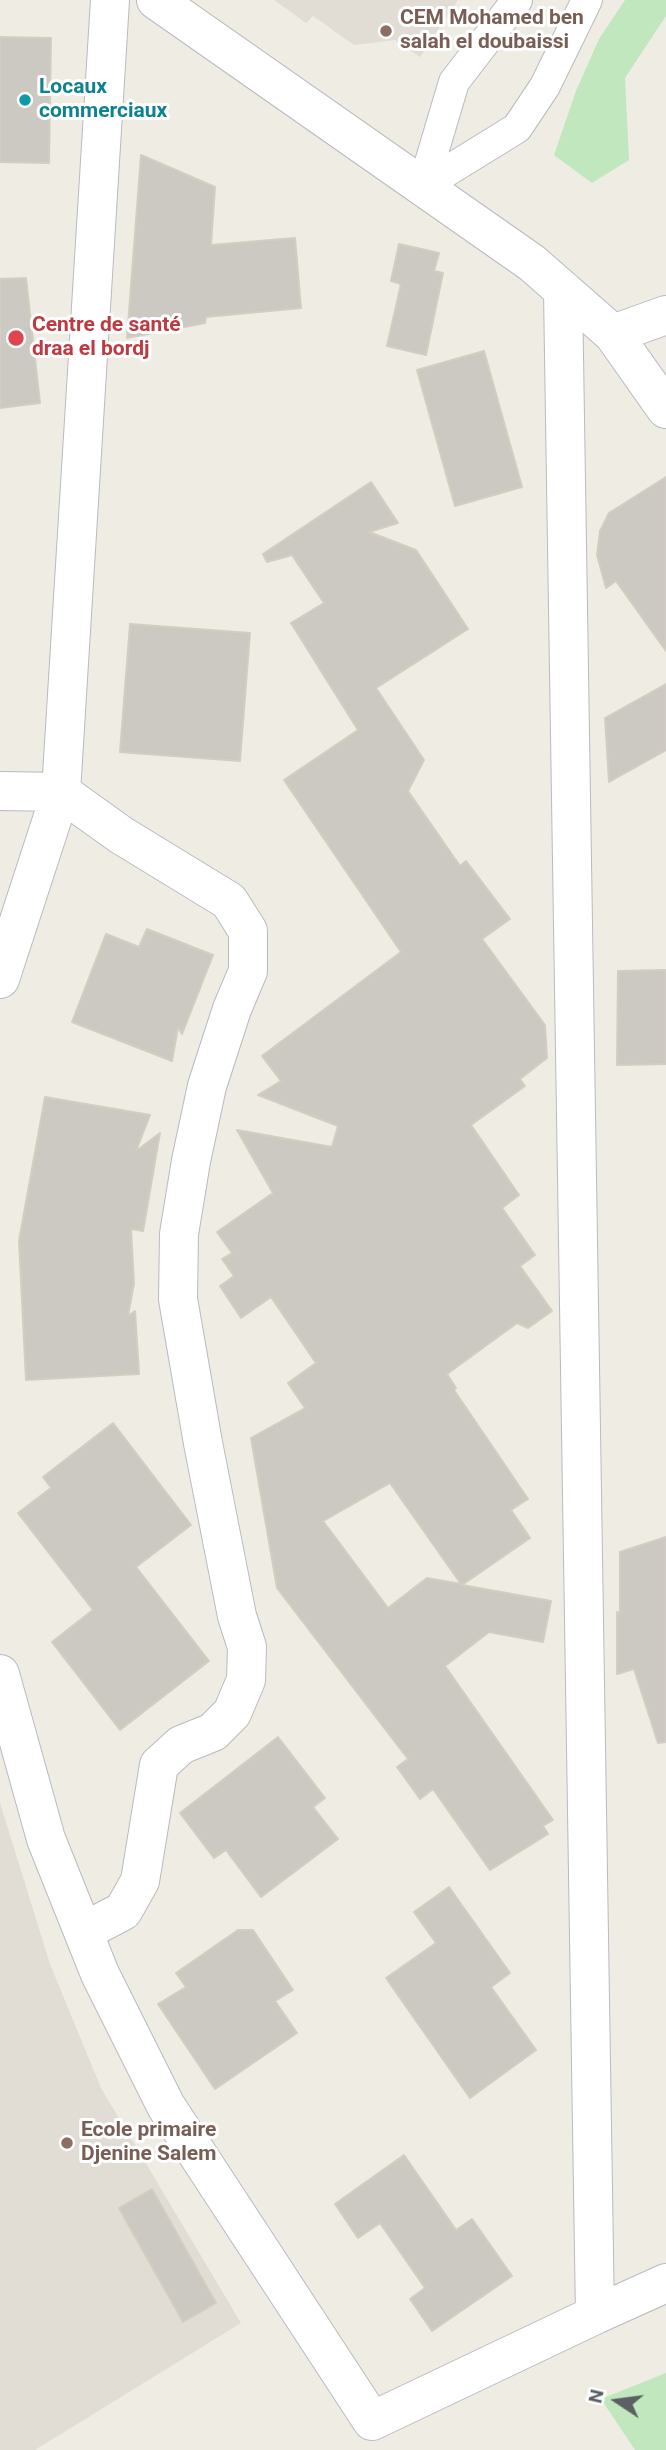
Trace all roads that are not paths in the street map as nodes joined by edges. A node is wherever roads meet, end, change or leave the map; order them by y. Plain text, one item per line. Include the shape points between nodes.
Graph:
1 (110, 0) edge
2 (156, 0) edge
3 (517, 0) edge
4 (587, 0) edge
5 (424, 186) junction
6 (563, 292) junction
7 (666, 315) edge
8 (613, 334) junction
9 (666, 409) edge
10 (0, 791) edge
11 (61, 792) junction
12 (0, 979) edge
13 (0, 1674) edge
14 (83, 1932) junction
15 (666, 2283) edge
16 (595, 2315) junction
17 (371, 2436) edge

1 - 11 street
2 - 5 street
3 - 5 lane via 454,82
4 - 5 lane via 545,86 517,128
5 - 6 street via 533,263
6 - 8 street
6 - 16 street
7 - 8 street
8 - 9 street
10 - 11 street
11 - 12 street
11 - 14 street via 229,901 248,931 248,971 207,1086 191,1161 179,1234 178,1299 237,1616 247,1647 246,1680 232,1713 213,1731 181,1745 159,1765 140,1881 123,1911
13 - 14 street via 46,1839
14 - 17 street via 166,2106
15 - 16 street
16 - 17 street

